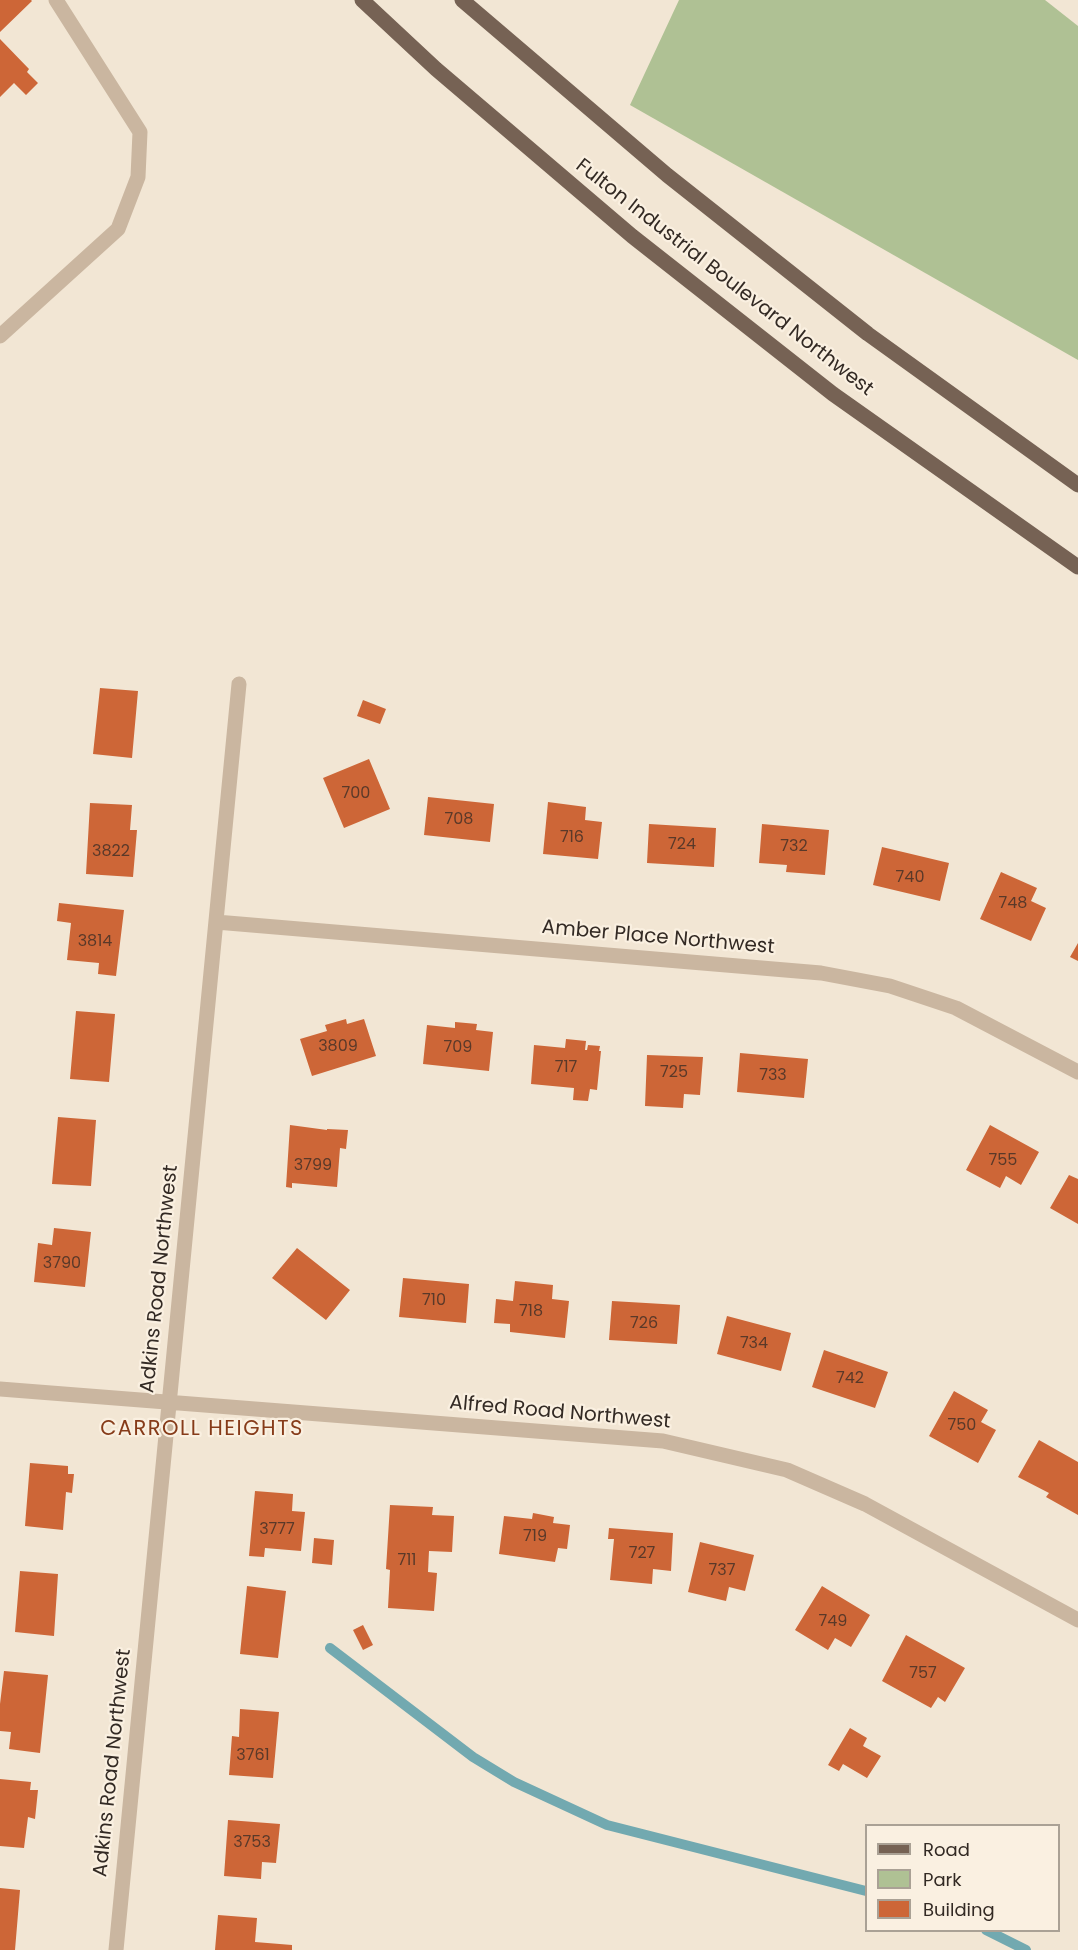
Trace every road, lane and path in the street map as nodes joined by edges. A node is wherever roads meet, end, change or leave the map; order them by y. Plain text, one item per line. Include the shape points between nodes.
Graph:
1 (56, 0) edge
2 (363, 0) edge
3 (462, 0) edge
4 (0, 336) edge
5 (1078, 485) edge
6 (1078, 567) edge
7 (239, 684) dead end
8 (216, 922) junction
9 (1078, 1072) edge
10 (0, 1389) edge
11 (169, 1402) junction
12 (1078, 1620) edge
13 (116, 1950) edge

1 - 4 street via 140,132 138,177 118,229
2 - 6 main road, Fulton Industrial Boulevard Northwest via 435,69 632,236 833,394
3 - 5 main road via 667,175 840,312
7 - 8 street, Adkins Road Northwest
8 - 9 street, Amber Place Northwest via 821,973 890,986 956,1008
8 - 11 street, Adkins Road Northwest
10 - 11 street, Alfred Road Northwest
11 - 12 street, Alfred Road Northwest via 663,1441 776,1467 865,1504
11 - 13 street, Adkins Road Northwest

